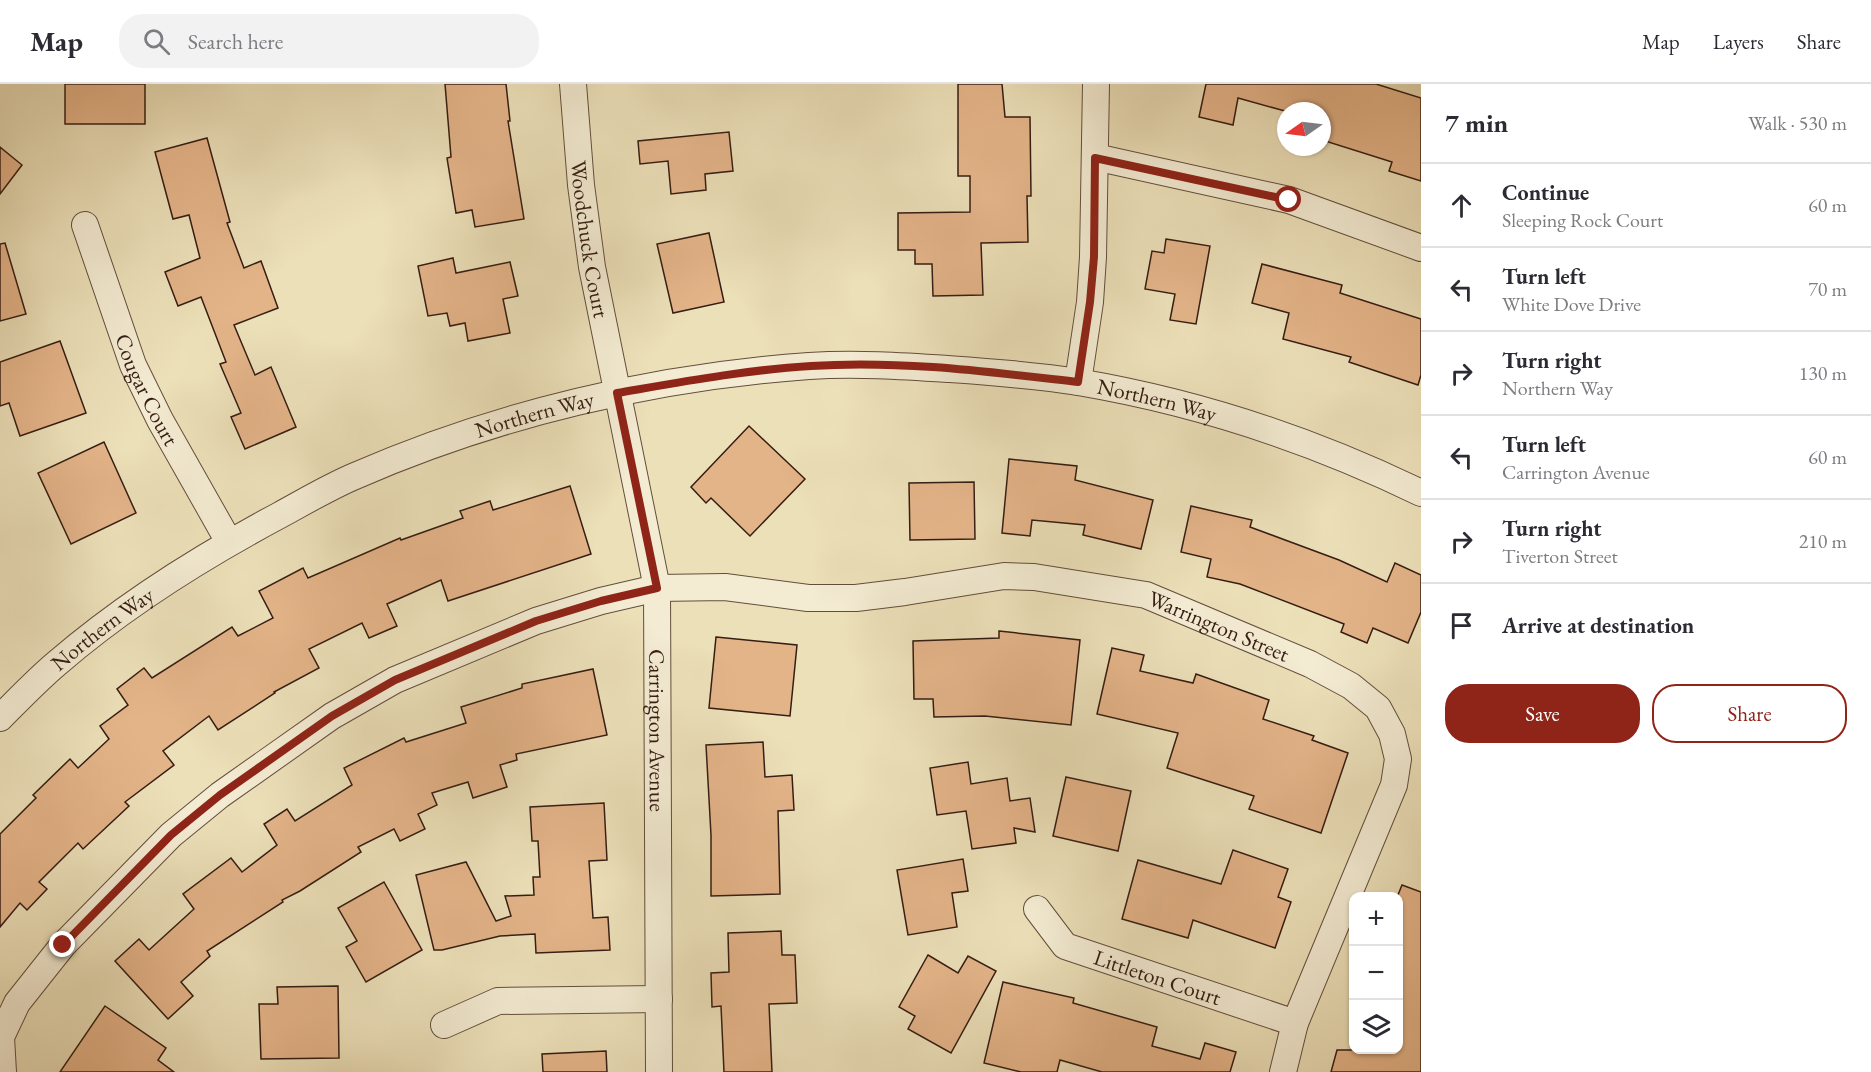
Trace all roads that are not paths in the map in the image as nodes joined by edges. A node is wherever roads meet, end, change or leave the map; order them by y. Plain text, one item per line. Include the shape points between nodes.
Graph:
1 (573, 84) edge
2 (1096, 84) edge
3 (1095, 158) junction
4 (85, 225) dead end
5 (1421, 248) edge
6 (1078, 382) junction
7 (617, 393) junction
8 (1421, 493) edge
9 (229, 542) junction
10 (657, 588) junction
11 (0, 718) edge
12 (1037, 909) dead end
13 (659, 999) junction
14 (1296, 1023) junction
15 (444, 1025) dead end
16 (3, 1072) edge
17 (659, 1072) edge
18 (1283, 1072) edge

1 - 7 street, Woodchuck Court via 592,267
2 - 3 street
3 - 5 street via 1289,200
3 - 6 street via 1094,257
4 - 9 street, Cougar Court via 133,366
6 - 7 street, Northern Way via 894,365 812,366 723,375
6 - 8 street, Northern Way via 1188,406 1288,437
7 - 9 street, Northern Way via 524,415 443,441 352,477
7 - 10 street, Carrington Avenue
9 - 11 street, Northern Way via 131,605 55,664
10 - 13 street, Carrington Avenue
10 - 14 street, Warrington Street via 725,587 808,598 856,597 1004,576 1034,577 1146,596 1310,664 1351,686 1378,708 1392,735 1398,759 1389,796
10 - 16 street, Warrington Street via 536,621 395,680 332,716 220,795 171,835 63,945 17,1003 1,1037
12 - 14 street, Littleton Court via 1065,946
13 - 15 street via 498,1001
13 - 17 street, Carrington Avenue
14 - 18 street, Warrington Street

